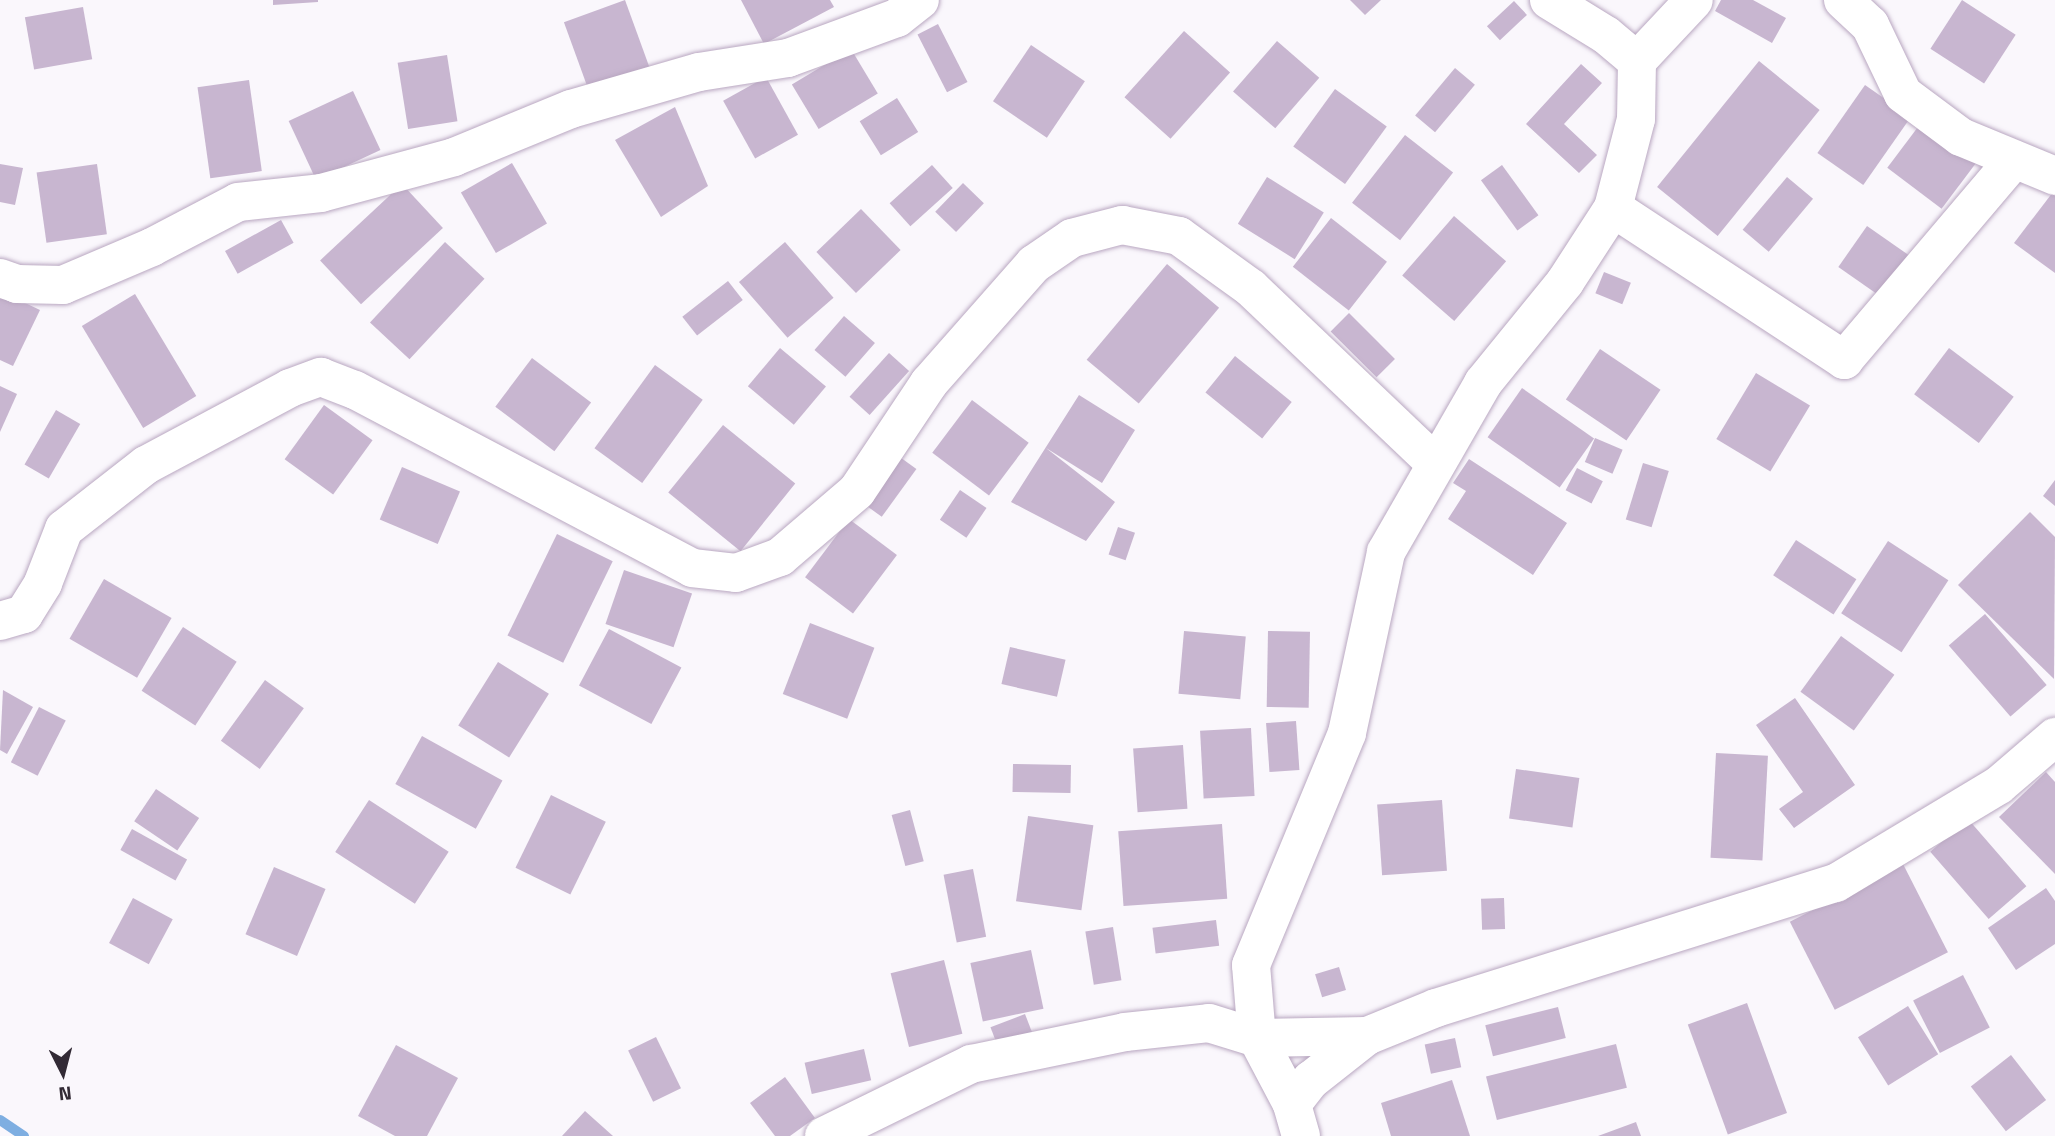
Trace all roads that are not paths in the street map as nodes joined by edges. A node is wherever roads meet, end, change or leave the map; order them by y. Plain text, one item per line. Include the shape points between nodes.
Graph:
1 (920, 0) edge
2 (1549, 0) edge
3 (1694, 0) edge
4 (1843, 0) edge
5 (1637, 61) junction
6 (2012, 162) junction
7 (2055, 176) edge
8 (1613, 208) junction
9 (0, 278) edge
10 (1434, 462) junction
11 (0, 621) edge
12 (2055, 737) edge
13 (1367, 1036) junction
14 (1257, 1038) junction
15 (1297, 1120) edge
16 (824, 1136) edge

1 - 9 street via 897,18 788,58 699,72 571,109 454,157 321,194 238,202 152,247 63,285 17,284
2 - 5 street via 1606,35
3 - 5 street
4 - 6 street via 1870,25 1903,94 1961,136
5 - 8 street via 1636,120
6 - 7 street
6 - 8 street via 1844,360
8 - 10 street via 1565,282 1483,383
10 - 11 street via 1251,288 1179,236 1122,225 1072,238 1034,264 929,383 857,491 780,557 736,573 692,568 355,390 321,377 290,388 146,465 64,529 43,583 24,614
10 - 14 street via 1386,552 1348,733 1251,965
12 - 13 street via 1999,785 1836,883 1436,1008
13 - 14 street
13 - 15 street via 1311,1080
14 - 15 street
14 - 16 street via 1209,1023 1125,1032 971,1064

